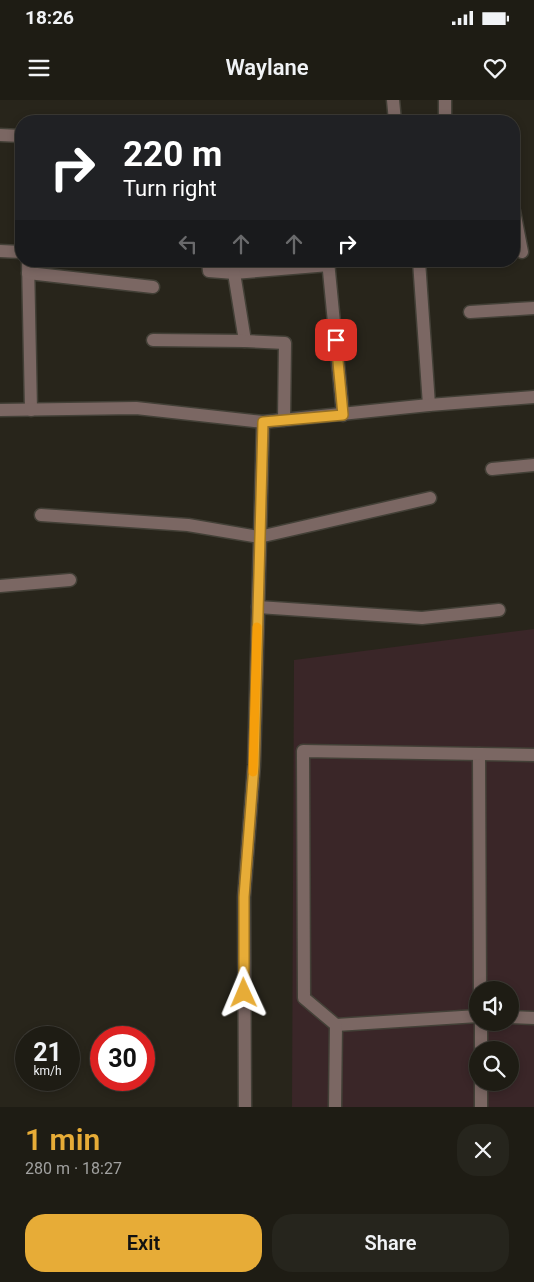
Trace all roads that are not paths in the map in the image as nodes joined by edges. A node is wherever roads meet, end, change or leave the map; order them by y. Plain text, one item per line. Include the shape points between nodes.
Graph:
1 (393, 100) edge
2 (445, 100) edge
3 (394, 115) edge
4 (446, 115) edge
5 (0, 135) edge
6 (15, 136) edge
7 (520, 242) edge
8 (0, 251) edge
9 (15, 252) edge
10 (522, 252) dead end
11 (28, 267) edge
12 (209, 267) edge
13 (290, 267) edge
14 (328, 267) edge
15 (419, 267) edge
16 (234, 273) junction
17 (153, 287) dead end
18 (534, 308) edge
19 (470, 312) dead end
20 (153, 340) dead end
21 (245, 341) junction
22 (534, 397) edge
23 (429, 405) junction
24 (0, 410) edge
25 (31, 410) junction
26 (343, 415) junction
27 (284, 420) junction
28 (263, 422) junction
29 (534, 465) edge
30 (492, 470) dead end
31 (430, 498) dead end
32 (41, 515) dead end
33 (259, 537) junction
34 (70, 580) dead end
35 (0, 586) edge
36 (258, 607) junction
37 (499, 610) dead end
38 (479, 754) junction
39 (534, 755) edge
40 (480, 981) edge
41 (469, 1017) edge
42 (519, 1017) edge
43 (534, 1018) edge
44 (336, 1025) junction
45 (481, 1091) edge
46 (246, 1107) edge
47 (334, 1107) edge
48 (481, 1107) edge

1 - 3 street
2 - 4 street
5 - 6 street
7 - 10 street
8 - 9 street
11 - 17 street
11 - 25 street
12 - 16 street via 209,271
13 - 16 street
14 - 26 street
15 - 23 street
16 - 21 street
18 - 19 street
20 - 21 street
21 - 27 street via 285,344
22 - 23 street
23 - 26 street
24 - 25 street
25 - 28 street via 136,408
26 - 27 street
27 - 28 street
28 - 33 street
29 - 30 street
31 - 33 street
32 - 33 street via 188,525
33 - 36 street
34 - 35 street
36 - 37 street via 422,618
36 - 46 street via 254,765 244,897
38 - 39 street
38 - 40 street
38 - 44 street via 303,751 304,998
41 - 44 street
42 - 43 street
44 - 47 street
45 - 48 street

